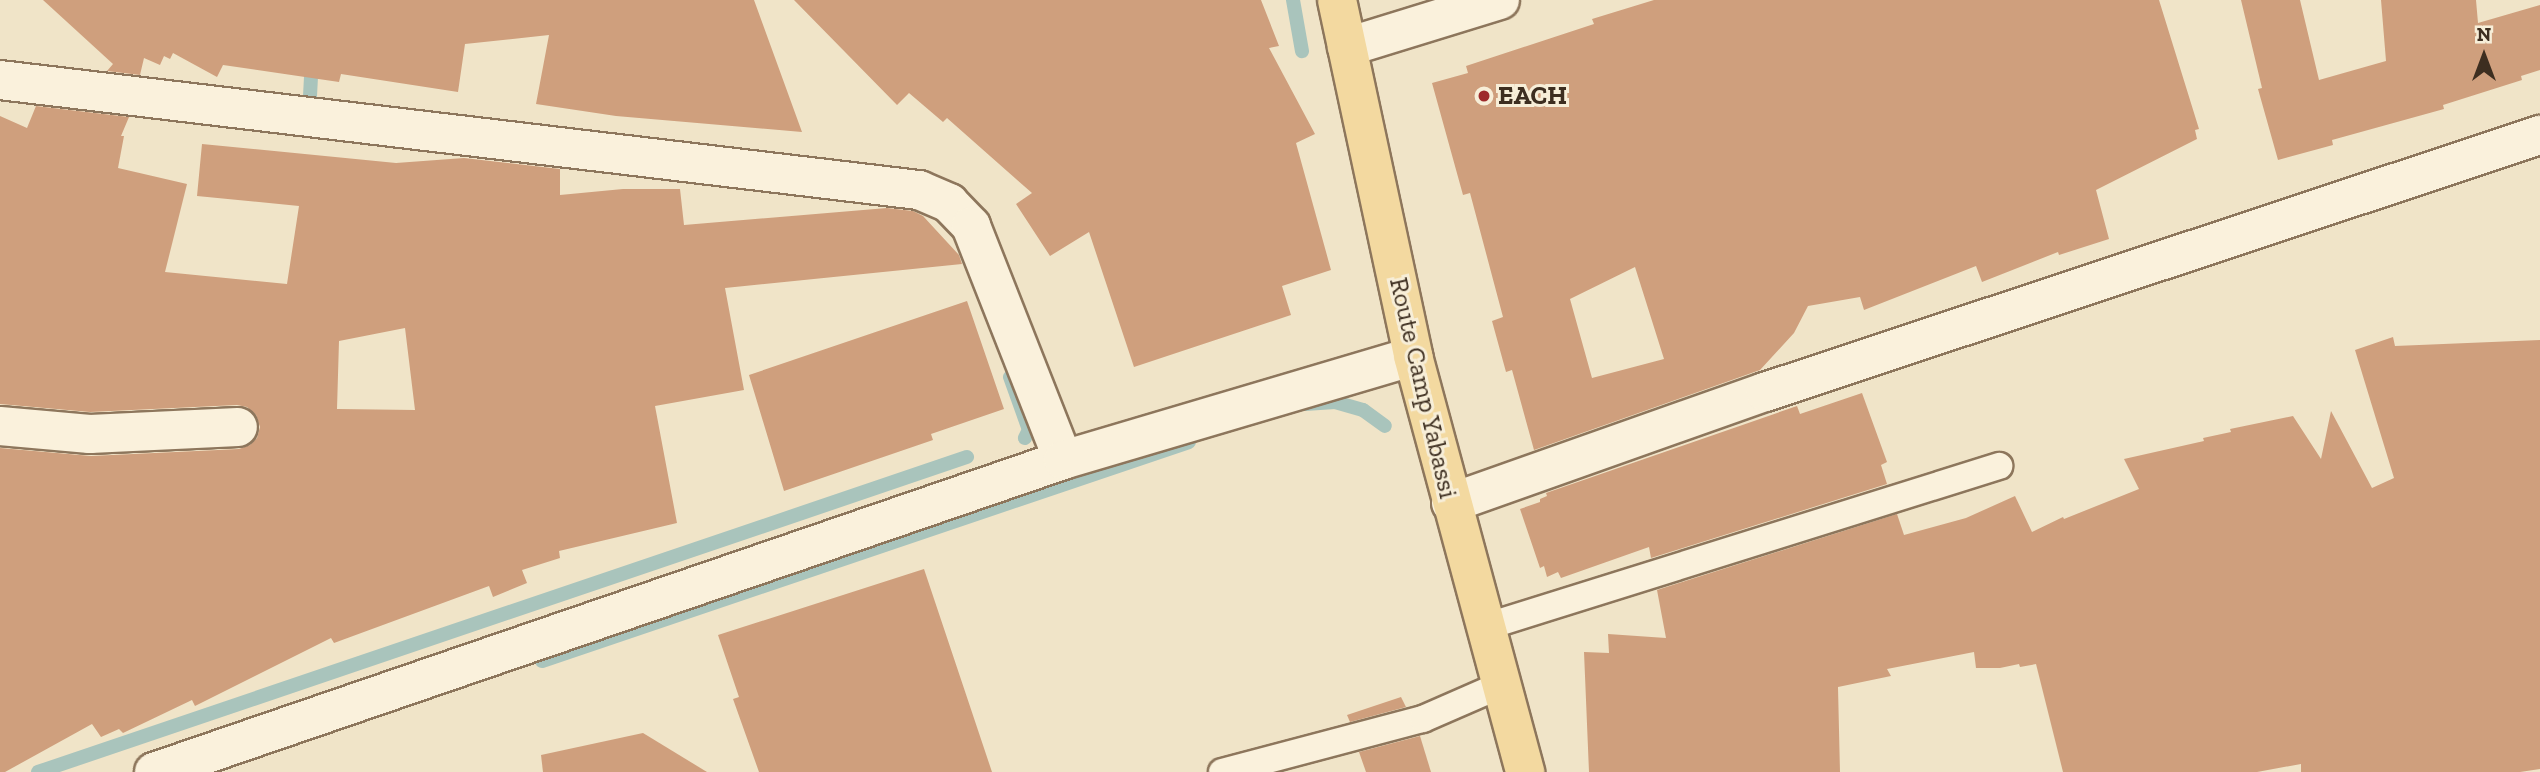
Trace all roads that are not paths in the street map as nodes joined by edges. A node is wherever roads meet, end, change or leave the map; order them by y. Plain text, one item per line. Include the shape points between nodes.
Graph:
1 (1337, 0) edge
2 (1500, 0) edge
3 (1346, 47) junction
4 (0, 80) edge
5 (2540, 135) edge
6 (1413, 356) junction
7 (0, 426) edge
8 (239, 426) dead end
9 (1063, 460) junction
10 (1999, 466) dead end
11 (1451, 503) junction
12 (1485, 627) junction
13 (1501, 685) junction
14 (155, 772) edge
15 (1222, 772) edge
16 (1525, 772) edge

1 - 3 main road, Route Camp Yabassi
2 - 3 street
3 - 6 main road, Route Camp Yabassi
4 - 9 street via 919,190 949,203 971,226
5 - 11 street via 1765,392
6 - 9 street
6 - 11 main road, Route Camp Yabassi
7 - 8 street via 89,434
9 - 14 street
10 - 12 lane
11 - 12 main road, Route Camp Yabassi
12 - 13 main road, Route Camp Yabassi
13 - 15 lane via 1423,719
13 - 16 main road, Route Camp Yabassi

